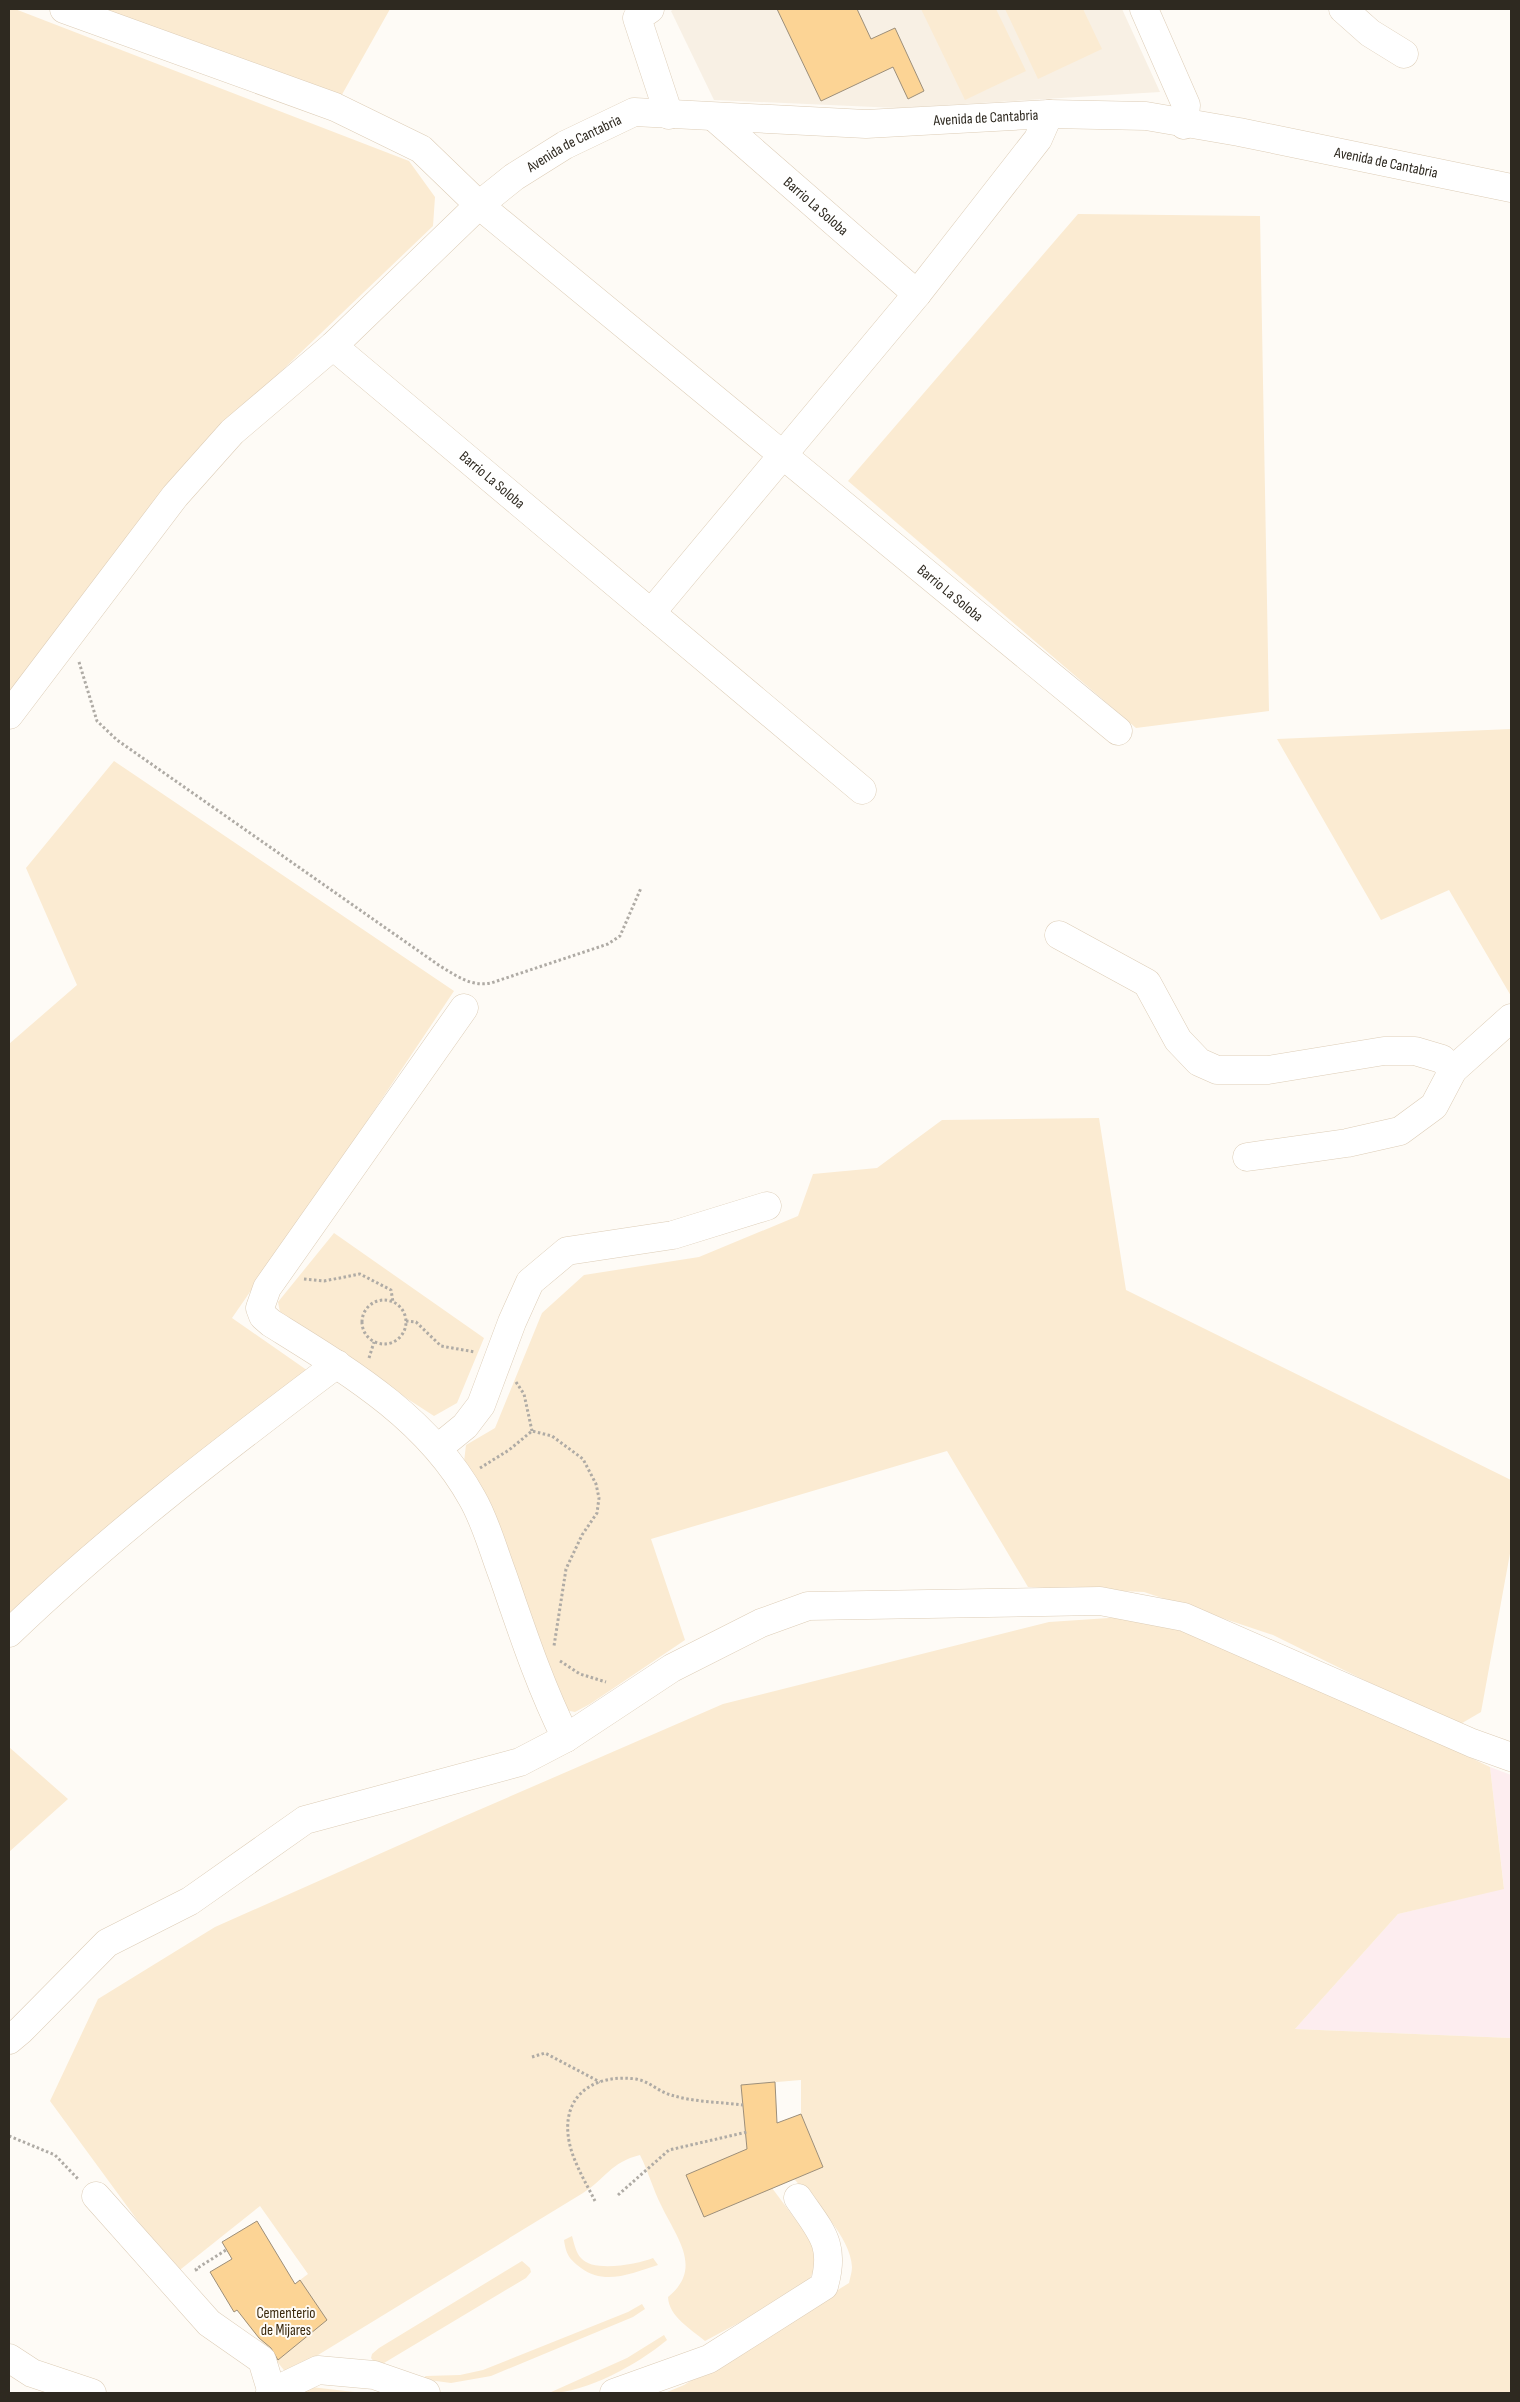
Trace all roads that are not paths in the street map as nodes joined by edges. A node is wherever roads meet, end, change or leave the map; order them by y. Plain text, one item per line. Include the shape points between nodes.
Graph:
1 (64, 9) edge
2 (650, 9) edge
3 (1144, 9) edge
4 (1343, 9) edge
5 (1404, 54) dead end
6 (1049, 114) junction
7 (669, 115) junction
8 (715, 118) junction
9 (1184, 124) junction
10 (1511, 188) edge
11 (479, 204) junction
12 (917, 294) junction
13 (333, 346) junction
14 (783, 455) junction
15 (651, 613) junction
16 (9, 716) edge
17 (1118, 731) dead end
18 (862, 790) dead end
19 (1059, 935) dead end
20 (464, 1008) dead end
21 (1511, 1018) edge
22 (1453, 1070) junction
23 (1247, 1157) dead end
24 (767, 1206) dead end
25 (337, 1364) junction
26 (438, 1448) junction
27 (9, 1633) edge
28 (566, 1738) junction
29 (1511, 1757) edge
30 (9, 2040) edge
31 (96, 2196) road end
32 (798, 2198) dead end
33 (9, 2358) edge
34 (272, 2392) edge
35 (92, 2393) edge
36 (426, 2393) edge
37 (614, 2393) edge

1 - 11 street, Barrio La Soloba via 335,108 421,149
2 - 7 street via 637,18
3 - 9 street via 1186,105
4 - 5 street via 1370,33
6 - 8 street, Avenida de Cantabria via 890,124
6 - 9 street, Avenida de Cantabria via 1146,116
6 - 12 street via 1038,140
7 - 8 street, Avenida de Cantabria
7 - 11 street, Avenida de Cantabria via 634,112 565,145
8 - 12 street, Barrio La Soloba
9 - 10 street, Avenida de Cantabria via 1239,132
11 - 13 street, Avenida de Cantabria
11 - 14 street, Barrio La Soloba
12 - 14 street
13 - 15 street, Barrio La Soloba
13 - 16 street, Avenida de Cantabria via 232,432 175,496
14 - 15 street
14 - 17 street, Barrio La Soloba
15 - 18 street, Barrio La Soloba
19 - 22 street via 1147,984 1178,1040 1199,1062 1217,1070 1268,1070 1384,1050 1415,1051 1442,1059
20 - 25 street via 260,1302 263,1316
21 - 22 street
22 - 23 street via 1434,1106 1400,1131 1347,1143
24 - 26 street via 673,1235 567,1251 530,1282 481,1405 465,1426
25 - 26 street via 392,1404
25 - 27 street via 210,1461 52,1591
26 - 28 street via 473,1499 542,1657 547,1700
28 - 29 street via 680,1664 761,1623 808,1606 1100,1601 1184,1617
28 - 30 street via 520,1762 305,1820 190,1901 107,1943
31 - 34 street via 208,2323 262,2360
32 - 37 street via 828,2246 829,2266 824,2286 709,2359
33 - 35 street via 32,2372
34 - 36 street via 318,2370 374,2375

